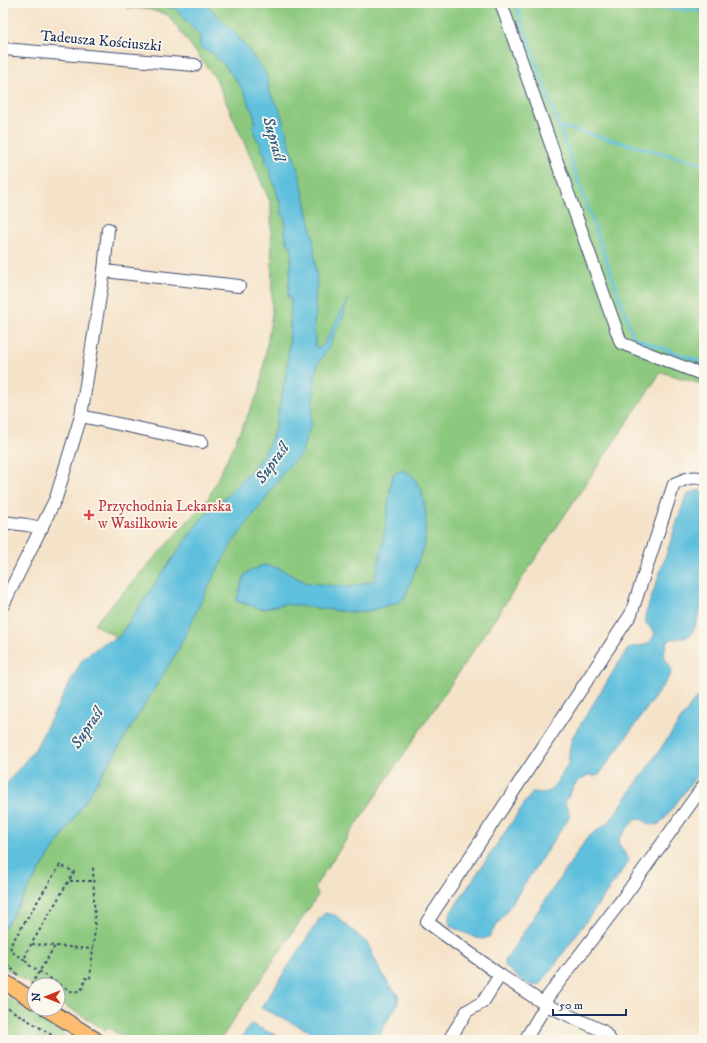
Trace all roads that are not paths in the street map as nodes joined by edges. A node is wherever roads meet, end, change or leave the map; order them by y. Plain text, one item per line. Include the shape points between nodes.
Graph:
1 (501, 3) edge
2 (3, 49) edge
3 (195, 65) dead end
4 (108, 230) dead end
5 (104, 271) junction
6 (239, 286) dead end
7 (704, 375) edge
8 (81, 416) junction
9 (202, 442) dead end
10 (704, 479) edge
11 (3, 522) edge
12 (42, 528) junction
13 (3, 605) edge
14 (704, 785) edge
15 (500, 975) junction
16 (3, 980) edge
17 (26, 991) edge
18 (544, 1004) junction
19 (60, 1017) edge
20 (96, 1040) edge
21 (449, 1040) edge
22 (525, 1040) edge
23 (610, 1040) edge

1 - 7 street via 621,343
2 - 3 street, Tadeusza Kościuszki
4 - 5 street
5 - 6 street
5 - 8 street
8 - 9 street
8 - 12 street via 56,498
10 - 15 street via 687,478 674,484 631,614 427,922
11 - 12 street
12 - 13 street
14 - 18 street
15 - 18 street
15 - 21 street via 483,1002 467,1011
16 - 17 main road
18 - 22 street
18 - 23 street via 603,1031
19 - 20 main road

